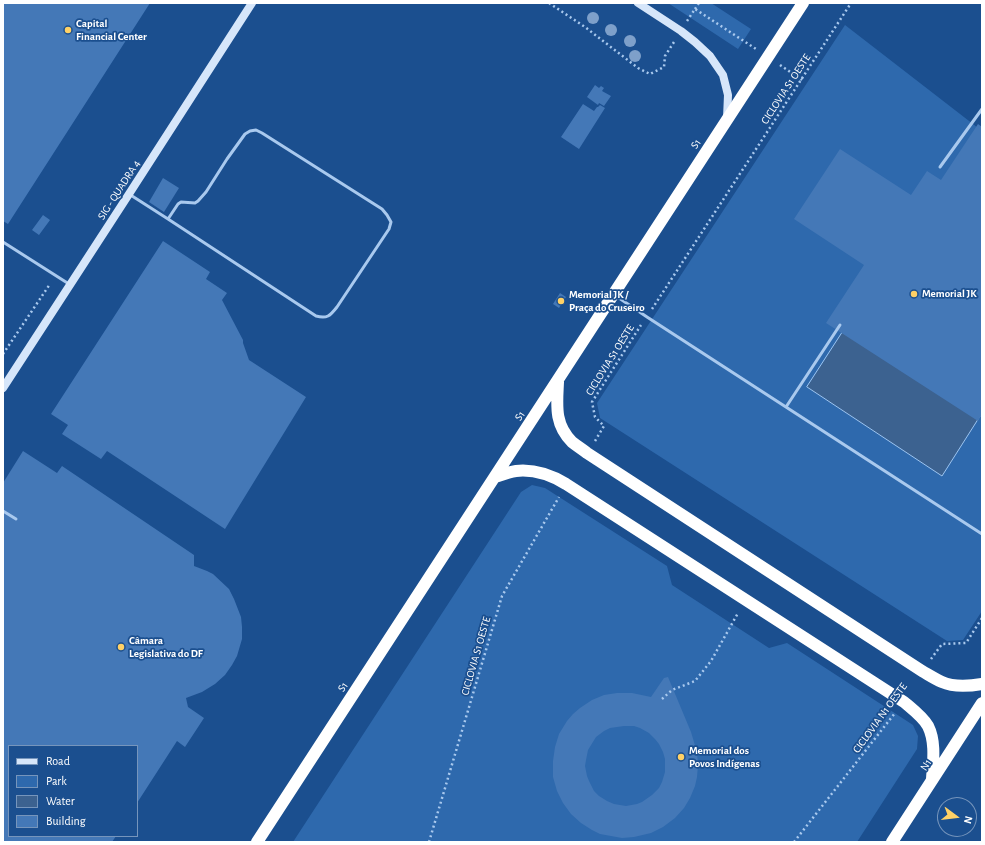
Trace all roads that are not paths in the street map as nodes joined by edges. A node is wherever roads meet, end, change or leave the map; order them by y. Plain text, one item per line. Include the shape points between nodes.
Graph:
1 (252, 3) edge
2 (638, 3) edge
3 (803, 3) edge
4 (982, 109) edge
5 (726, 120) junction
6 (940, 167) dead end
7 (129, 194) junction
8 (168, 219) junction
9 (3, 242) edge
10 (70, 285) junction
11 (614, 294) junction
12 (840, 325) dead end
13 (558, 381) junction
14 (3, 388) edge
15 (786, 407) junction
16 (495, 477) junction
17 (3, 511) edge
18 (16, 519) dead end
19 (982, 534) edge
20 (982, 684) edge
21 (982, 704) edge
22 (932, 779) junction
23 (257, 842) edge
24 (892, 842) edge

1 - 7 street, SIG - QUADRA 4
2 - 5 street via 681,31 710,56 723,75 728,95
3 - 5 highway, S1
4 - 6 lane
5 - 11 highway, S1
7 - 8 lane
7 - 10 street, SIG - QUADRA 4
8 - 8 lane via 316,316 322,317 327,317 337,307 386,234 391,222 382,209 256,130 245,134 198,201 181,202
9 - 10 lane
10 - 14 street, SIG - QUADRA 4
11 - 13 highway, S1
11 - 15 lane
12 - 15 lane
13 - 16 highway, S1
13 - 20 highway via 559,421 564,432 587,453 922,671 943,683 959,686
15 - 19 lane
16 - 22 highway via 515,471 529,471 554,477 904,702 928,725 934,756
16 - 23 highway, S1
17 - 18 lane
21 - 22 highway, N1
22 - 24 highway, N1

